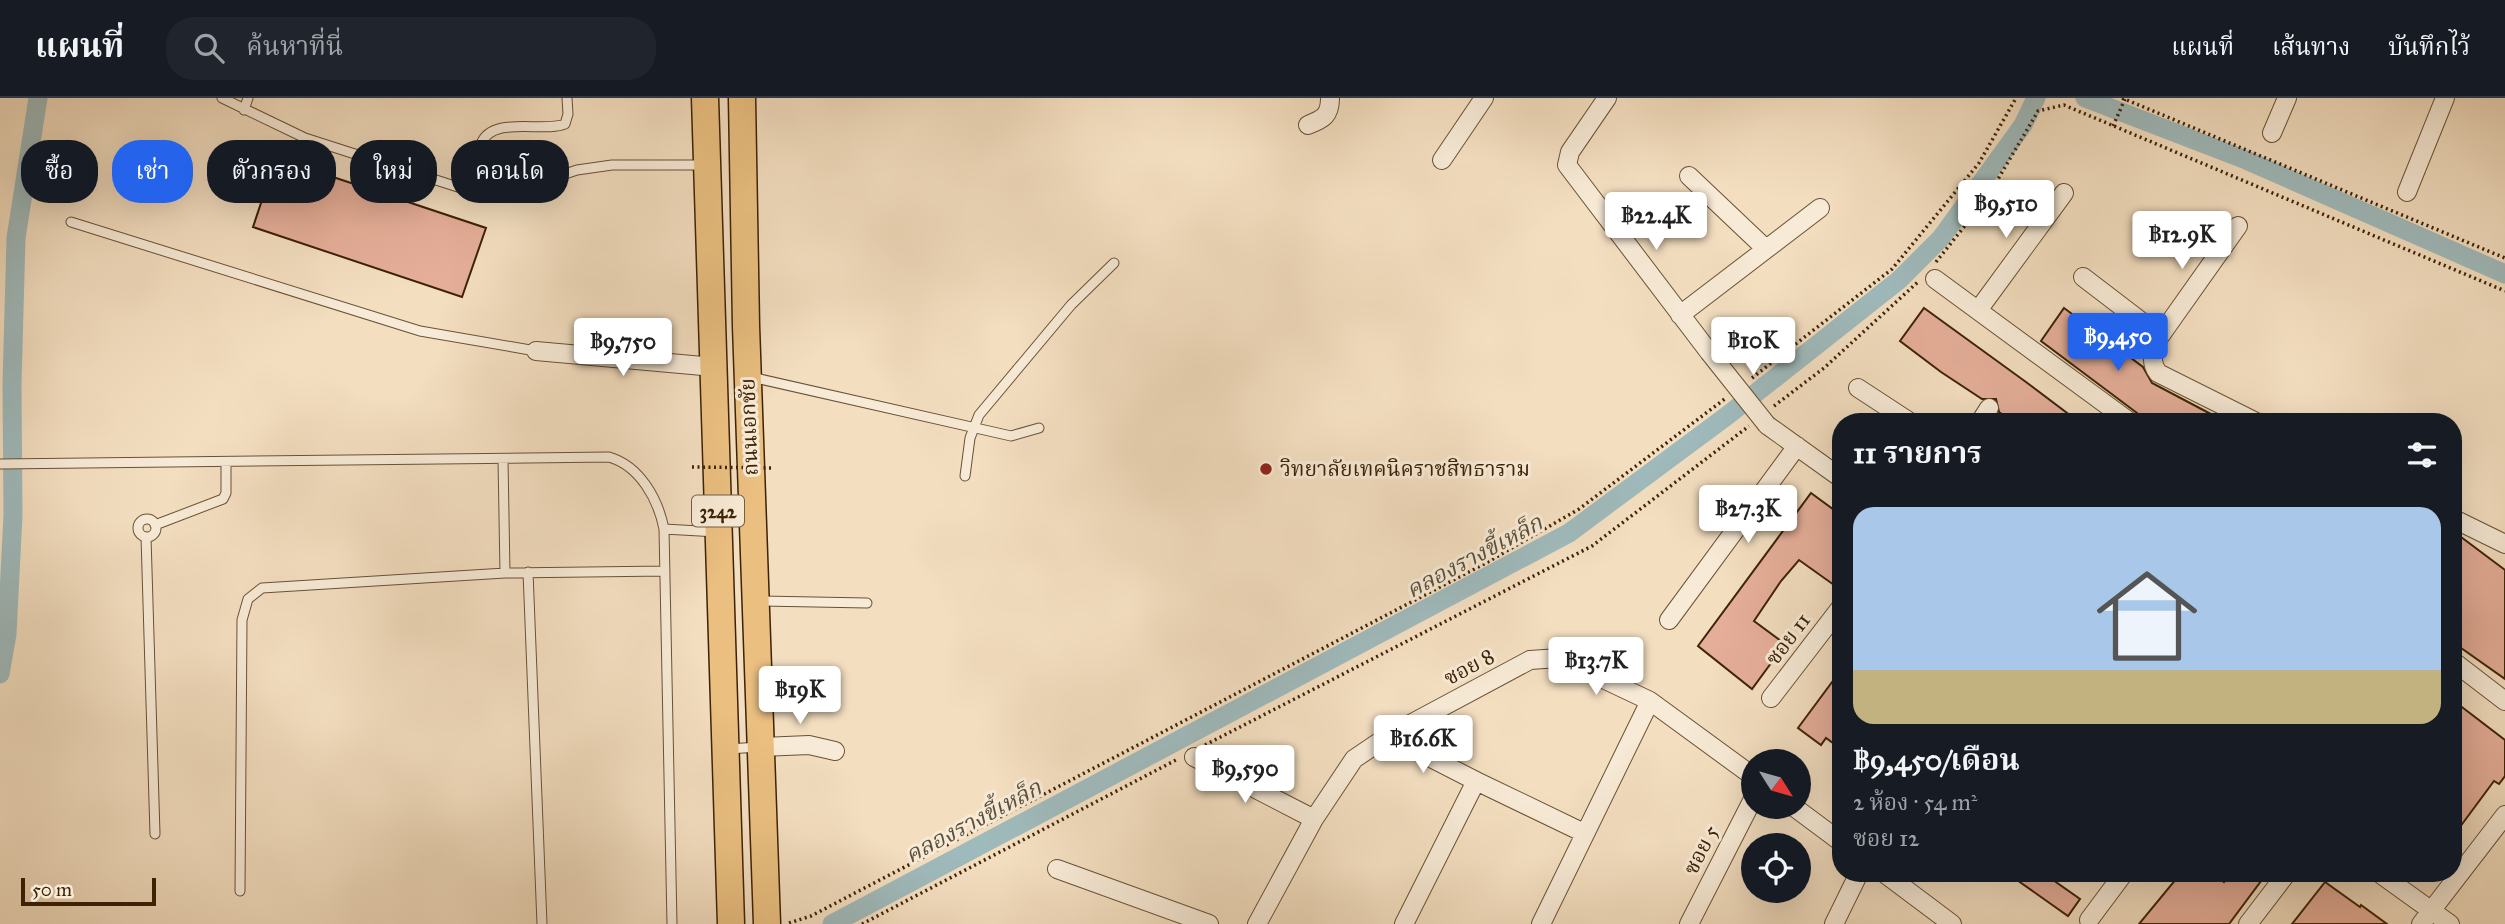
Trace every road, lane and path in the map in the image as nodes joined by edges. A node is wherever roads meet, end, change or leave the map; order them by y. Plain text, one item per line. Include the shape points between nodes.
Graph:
1 (222, 98) edge
2 (248, 98) edge
3 (568, 98) edge
4 (705, 98) edge
5 (742, 98) edge
6 (1331, 98) edge
7 (1484, 98) edge
8 (1608, 98) edge
9 (2016, 98) edge
10 (2287, 98) edge
11 (2445, 98) edge
12 (2124, 99) edge
13 (244, 110) junction
14 (1308, 125) dead end
15 (2113, 126) junction
16 (2272, 133) dead end
17 (485, 140) edge
18 (1442, 160) dead end
19 (708, 165) junction
20 (569, 173) edge
21 (1689, 176) dead end
22 (451, 185) edge
23 (2407, 192) dead end
24 (2064, 193) dead end
25 (1820, 208) dead end
26 (71, 222) dead end
27 (2238, 226) dead end
28 (1766, 249) junction
29 (2505, 258) edge
30 (1115, 262) dead end
31 (1932, 272) junction
32 (2083, 277) dead end
33 (2505, 291) edge
34 (1979, 309) junction
35 (1680, 315) junction
36 (2158, 339) junction
37 (536, 351) joint
38 (714, 367) junction
39 (747, 376) junction
40 (1748, 381) dead end
41 (1858, 388) dead end
42 (1737, 390) dead end
43 (1896, 413) edge
44 (2118, 413) edge
45 (2238, 413) edge
46 (1765, 418) junction
47 (975, 426) junction
48 (1039, 428) dead end
49 (1797, 446) junction
50 (503, 459) junction
51 (226, 462) junction
52 (0, 464) edge
53 (692, 467) dead end
54 (774, 468) dead end
55 (1832, 471) edge
56 (965, 476) dead end
57 (2462, 523) edge
58 (155, 525) junction
59 (664, 529) junction
60 (719, 532) junction
61 (146, 537) junction
62 (2505, 544) edge
63 (665, 571) junction
64 (528, 572) junction
65 (505, 573) junction
66 (756, 601) junction
67 (867, 603) dead end
68 (1832, 619) edge
69 (1669, 620) dead end
70 (2462, 668) edge
71 (1771, 698) dead end
72 (1650, 701) junction
73 (2505, 701) edge
74 (1388, 736) junction
75 (761, 747) junction
76 (726, 749) junction
77 (835, 751) dead end
78 (1192, 754) junction
79 (1741, 768) edge
80 (1476, 781) junction
81 (2505, 815) edge
82 (1314, 819) junction
83 (1743, 819) edge
84 (1810, 819) edge
85 (1584, 833) junction
86 (155, 834) dead end
87 (1832, 835) edge
88 (1058, 869) dead end
89 (2462, 871) edge
90 (1855, 882) edge
91 (1896, 882) edge
92 (2117, 882) edge
93 (2280, 882) edge
94 (2389, 882) edge
95 (2453, 882) edge
96 (240, 891) dead end
97 (2426, 917) edge
98 (2089, 920) dead end
99 (774, 921) edge
100 (542, 924) edge
101 (672, 924) edge
102 (731, 924) edge
103 (862, 924) edge
104 (1209, 924) edge
105 (1257, 924) edge
106 (1404, 924) edge
107 (1541, 924) edge
108 (1689, 924) edge
109 (1834, 924) edge
110 (1952, 924) edge
111 (2248, 924) edge
112 (2450, 924) edge

1 - 13 lane
2 - 13 lane
3 - 17 lane via 565,124 508,127
4 - 19 main road, ถนนเอกชัย / 3242
5 - 39 main road, ถนนเอกชัย / 3242
6 - 14 street via 1329,113
7 - 18 street
8 - 35 street via 1570,152 1567,165
9 - 40 path via 1979,163 1892,269
10 - 16 street
11 - 23 street
12 - 15 path
12 - 29 path
13 - 22 lane via 305,138
15 - 31 path via 2064,105 2039,111 1987,198
15 - 33 path
19 - 20 lane via 612,165
19 - 38 main road, ถนนเอกชัย / 3242
21 - 28 street
24 - 34 street
25 - 28 street
26 - 37 lane via 420,331
27 - 36 street
28 - 35 street
30 - 47 lane via 1071,305 979,415
31 - 34 street
31 - 46 path
32 - 36 street
34 - 44 street
35 - 46 street, bridge
36 - 45 street via 2152,355 2158,373
37 - 38 street
38 - 60 main road, ถนนเอกชัย / 3242
39 - 47 lane
39 - 66 main road, ถนนเอกชัย / 3242
41 - 43 street
42 - 99 path via 1579,509 1486,563 811,916
46 - 49 street
46 - 78 path via 1592,546
47 - 48 lane via 1011,436
47 - 56 lane
49 - 55 street
49 - 69 street
50 - 51 lane
50 - 59 lane via 609,457 625,462 659,503
50 - 65 lane
51 - 52 lane
51 - 58 lane via 223,499
53 - 54 path, bridge
57 - 62 street
58 - 61 lane via 154,533
58 - 61 lane via 148,519 140,523 139,531
59 - 60 lane
59 - 63 lane
60 - 76 main road, ถนนเอกชัย / 3242
61 - 86 lane
63 - 64 lane
63 - 101 lane
64 - 65 lane
64 - 100 lane
65 - 96 lane via 262,588 248,599 242,620
66 - 67 lane
66 - 75 main road, ถนนเอกชัย / 3242
68 - 71 street, ซอย 11
70 - 73 street
72 - 74 street, ซอย 8 via 1559,658 1530,660
72 - 79 street
72 - 85 street
74 - 80 street
74 - 82 street, ซอย 8 via 1354,759
75 - 76 lane
75 - 77 street via 809,745
75 - 99 main road, ถนนเอกชัย / 3242
76 - 102 main road, ถนนเอกชัย / 3242
78 - 82 street
78 - 103 path
80 - 85 street
80 - 106 street
81 - 89 street
82 - 105 street, ซอย 8
83 - 108 street, ซอย 5
84 - 87 street
85 - 107 street
88 - 104 street
90 - 109 street
91 - 110 street
92 - 98 street
93 - 111 street
94 - 97 street
95 - 97 street
97 - 112 street

